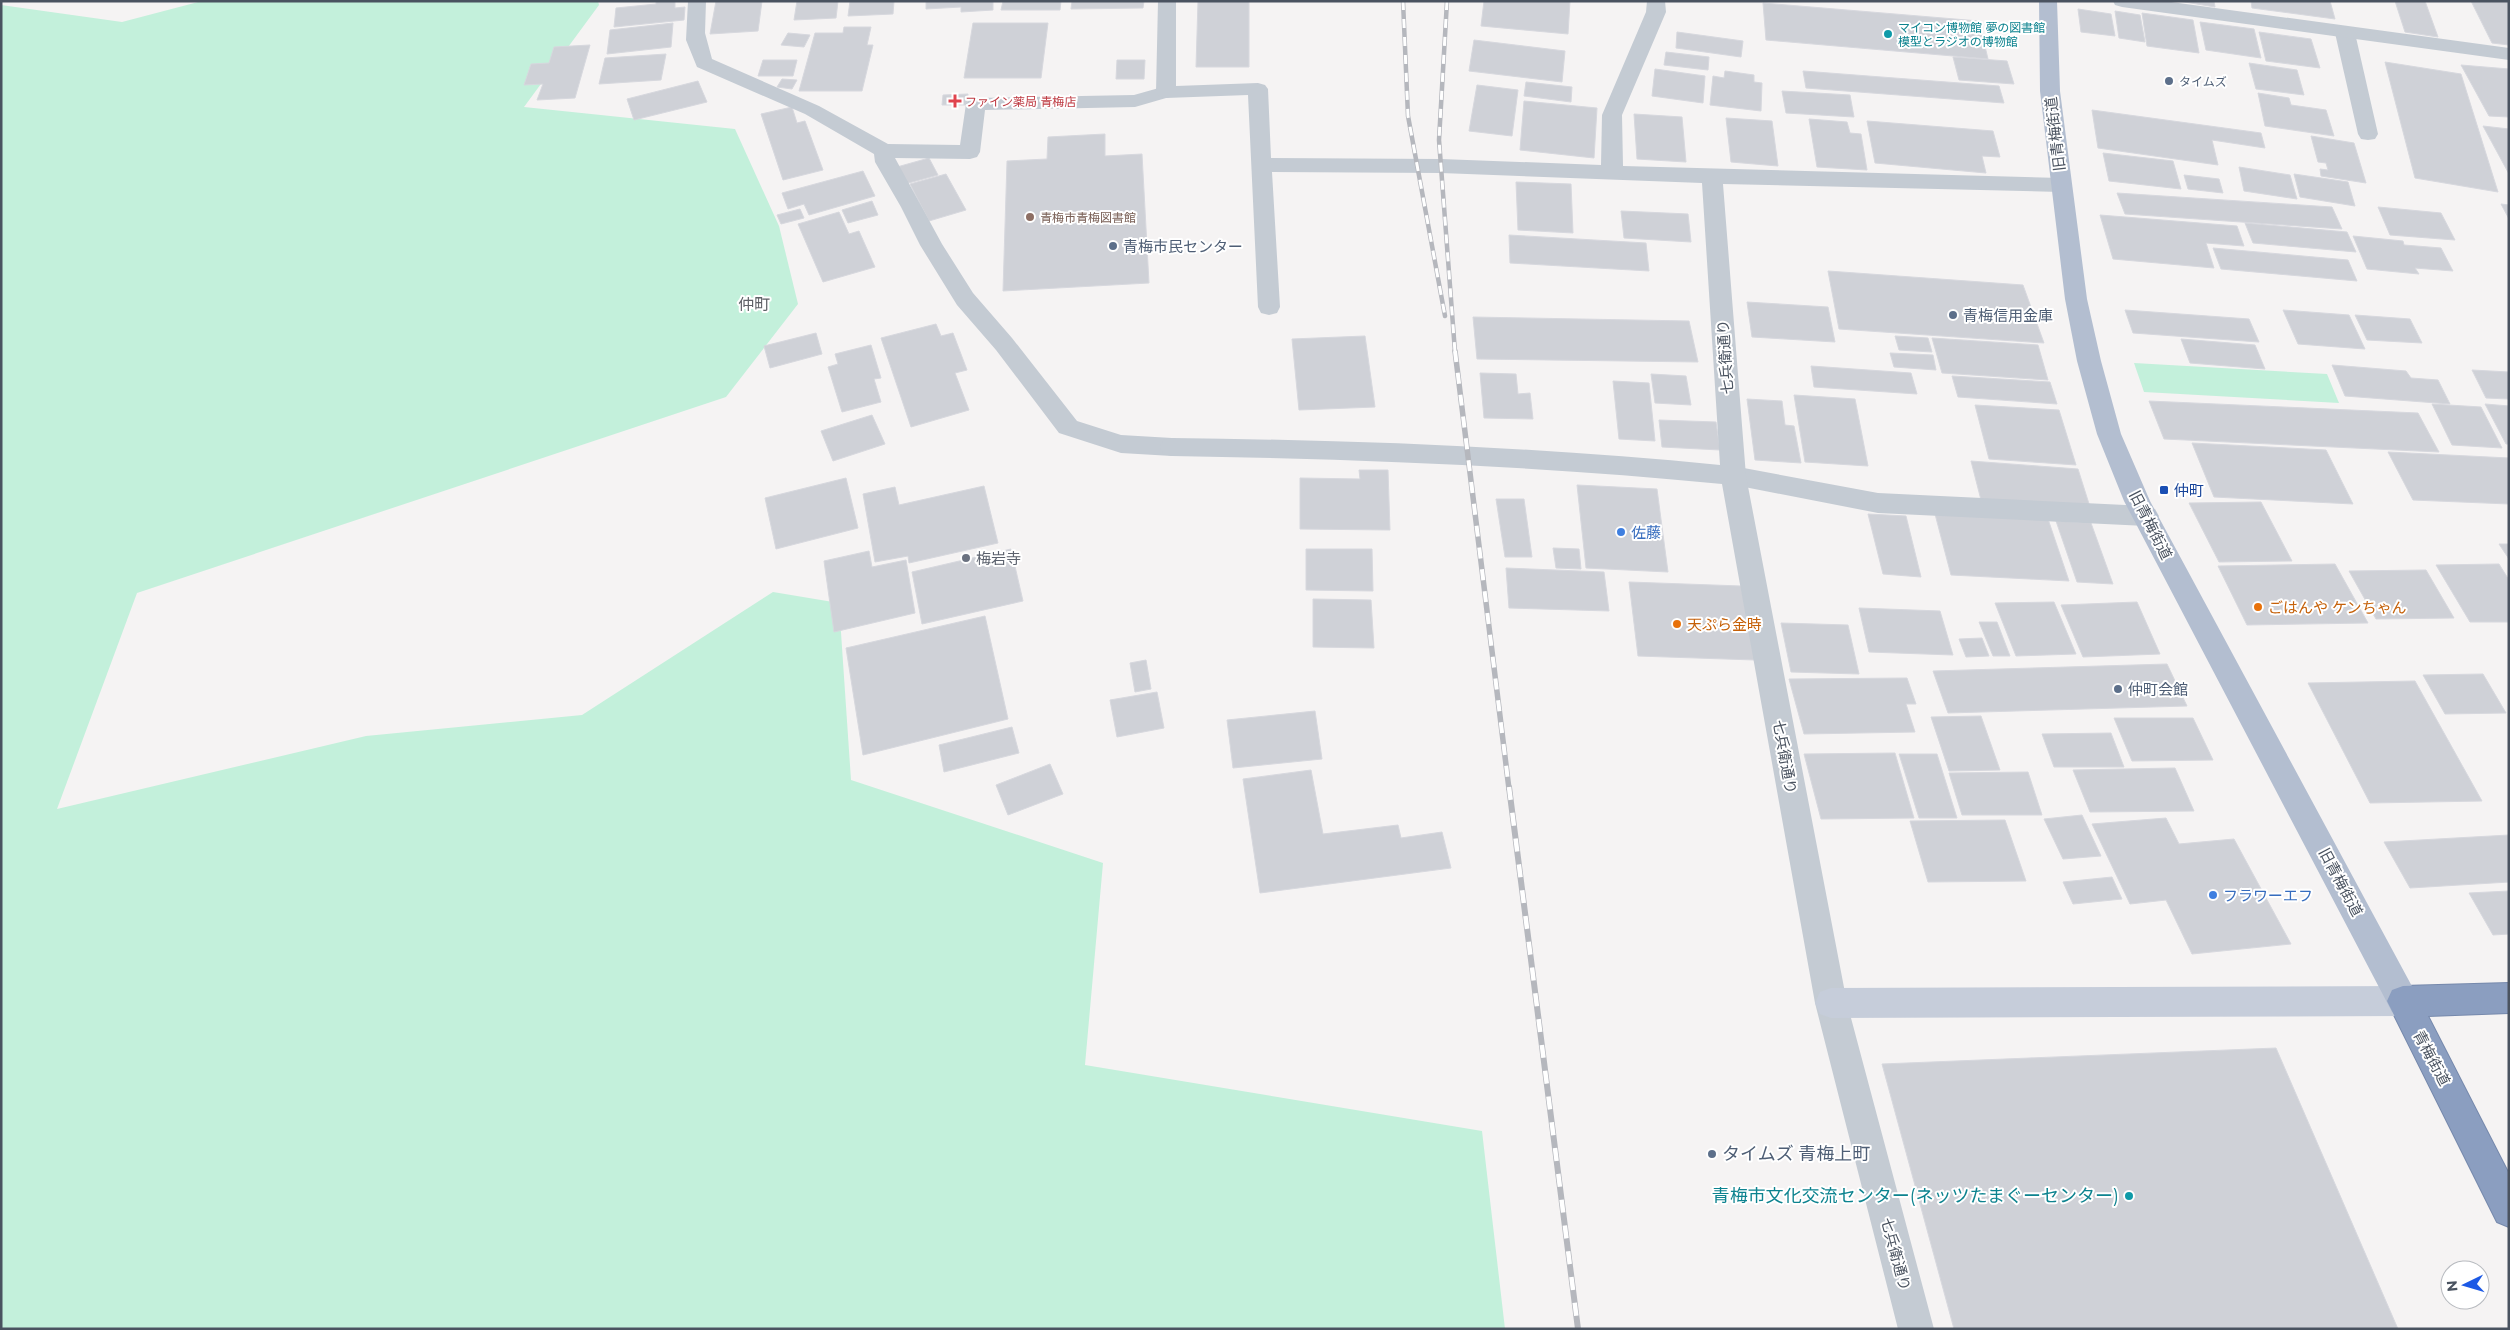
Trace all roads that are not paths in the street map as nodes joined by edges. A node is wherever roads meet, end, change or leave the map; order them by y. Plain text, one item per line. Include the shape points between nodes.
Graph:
1 (697, 1) edge
2 (1167, 1) edge
3 (1656, 1) edge
4 (2048, 1) edge
5 (2122, 1) edge
6 (2345, 33) junction
7 (2509, 54) edge
8 (1166, 92) junction
9 (2368, 134) dead end
10 (884, 151) junction
11 (1261, 165) junction
12 (1612, 173) junction
13 (1712, 175) junction
14 (2061, 185) junction
15 (1269, 307) dead end
16 (1733, 476) junction
17 (2146, 516) junction
18 (2509, 998) edge
19 (2403, 1001) junction
20 (1831, 1004) junction
21 (2509, 1210) edge
22 (1916, 1329) edge

1 - 10 street via 695,44 704,63 812,110
2 - 8 street
3 - 12 street via 1656,12 1612,114
4 - 14 main road, 旧青梅街道 via 2050,91
5 - 6 street
6 - 7 street
6 - 9 street
8 - 10 street via 1135,101 976,104 970,152
8 - 11 street via 1258,90
10 - 16 street via 885,162 931,246 965,299 1068,427 1121,444 1560,460
11 - 12 street via 1441,166
11 - 15 street
12 - 13 street
13 - 14 street
13 - 16 street, 七兵衛通り
14 - 17 main road, 旧青梅街道 via 2076,299 2089,361 2109,434
16 - 17 street via 1878,503
16 - 20 street, 七兵衛通り
17 - 19 main road, 旧青梅街道
18 - 19 highway
19 - 20 street
19 - 21 highway, 青梅街道
20 - 22 street, 七兵衛通り

